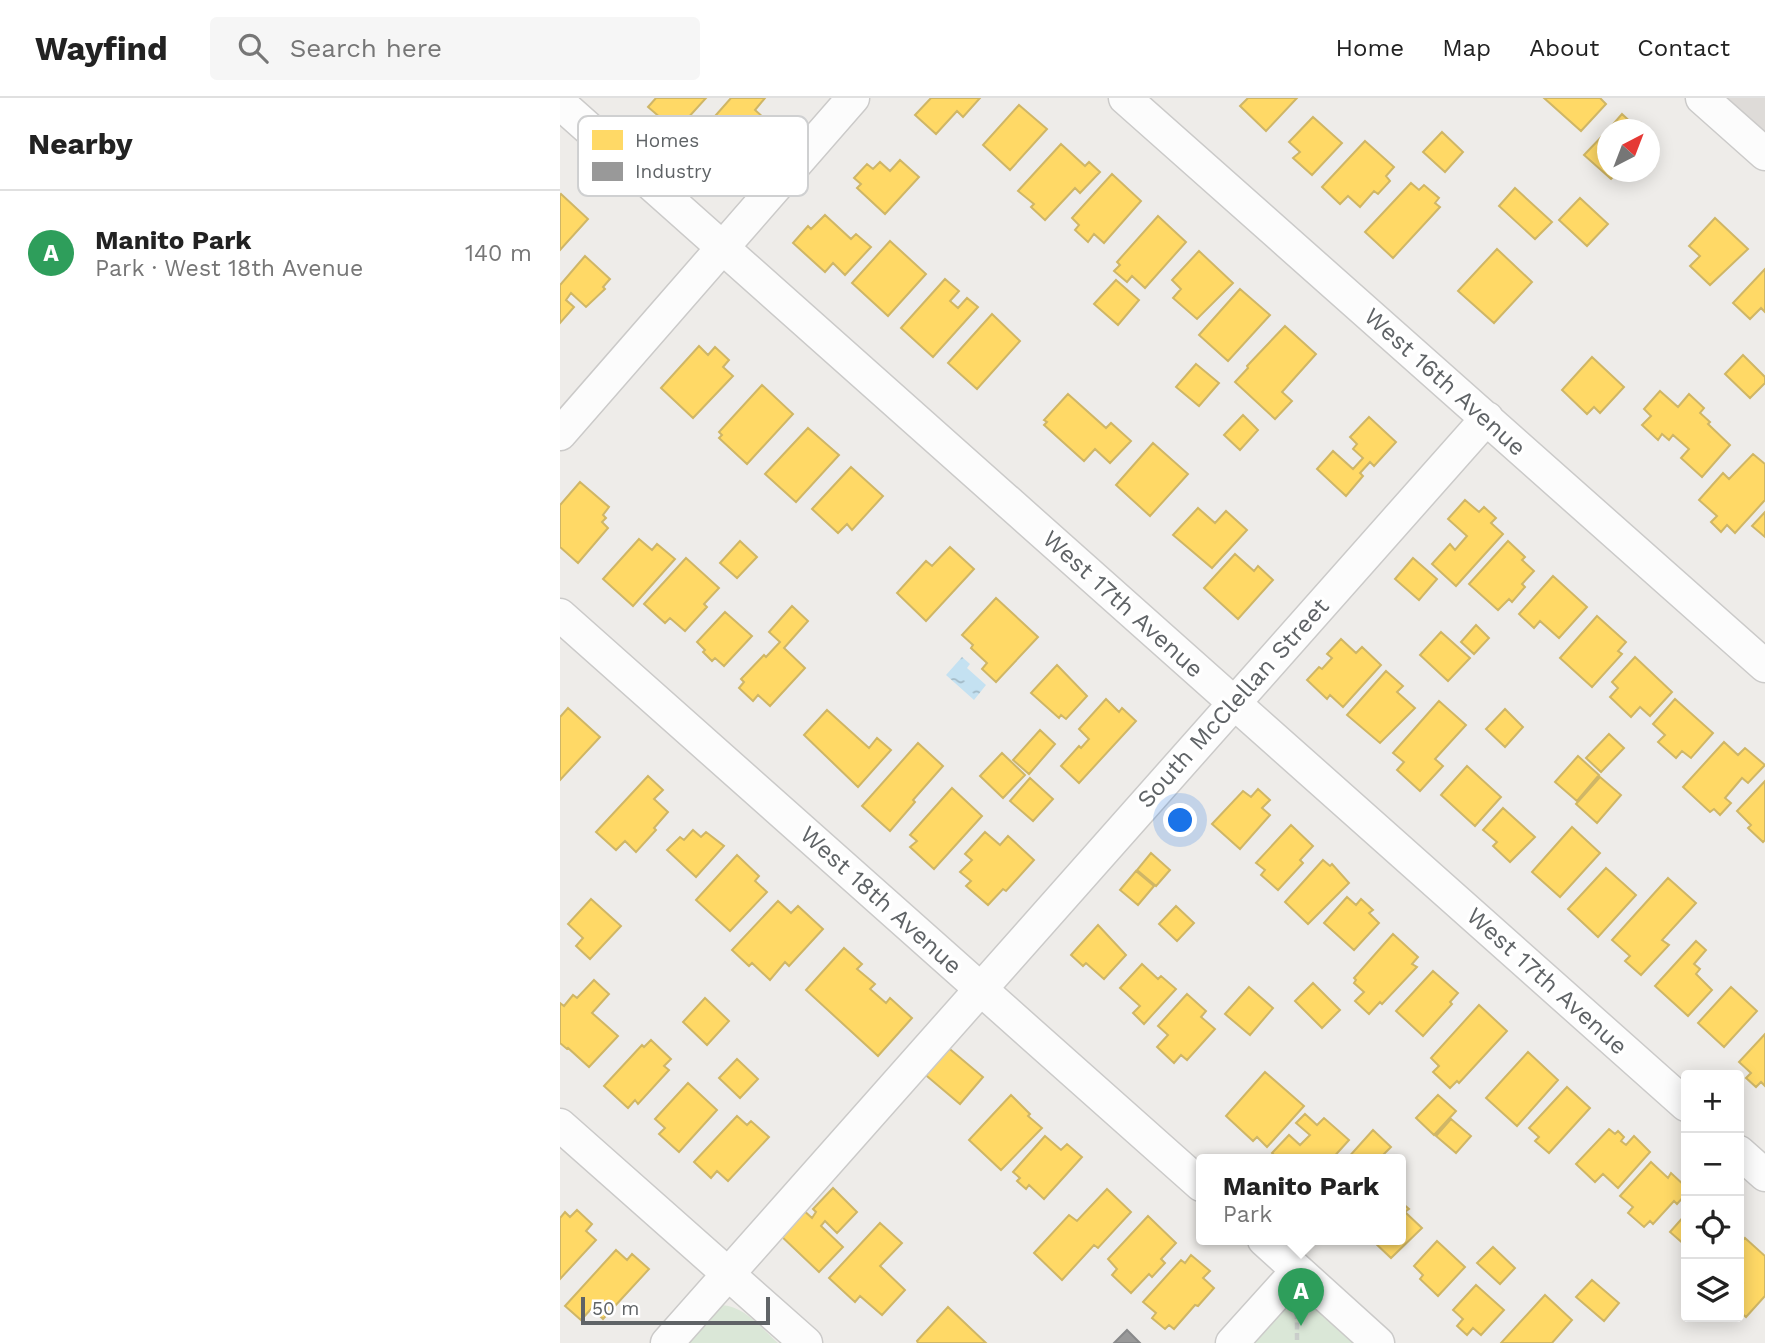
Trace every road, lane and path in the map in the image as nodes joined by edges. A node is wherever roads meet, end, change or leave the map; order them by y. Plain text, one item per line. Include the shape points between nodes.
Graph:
1 (853, 98) edge
2 (1125, 98) edge
3 (1702, 98) edge
4 (560, 103) edge
5 (578, 119) edge
6 (808, 150) edge
7 (1765, 154) edge
8 (664, 196) edge
9 (767, 196) edge
10 (722, 248) junction
11 (1486, 418) junction
12 (560, 433) edge
13 (560, 615) edge
14 (1765, 666) edge
15 (1233, 702) junction
16 (980, 989) junction
17 (1681, 1101) edge
18 (560, 1125) edge
19 (1744, 1156) edge
20 (1765, 1175) edge
21 (1196, 1181) edge
22 (1270, 1245) edge
23 (1297, 1270) junction
24 (728, 1274) junction
25 (1297, 1304) dead end
26 (667, 1343) edge
27 (806, 1343) edge
28 (1232, 1343) edge
29 (1297, 1343) edge
30 (1378, 1343) edge

1 - 6 street
2 - 11 street, West 16th Avenue
3 - 7 street
4 - 5 street, West 17th Avenue
8 - 10 street, West 17th Avenue
9 - 10 street
10 - 12 street
10 - 15 street, West 17th Avenue
11 - 14 street, West 16th Avenue
11 - 15 street, South McClellan Street
13 - 16 street, West 18th Avenue
15 - 16 street, South McClellan Street
15 - 17 street, West 17th Avenue
16 - 21 street, West 18th Avenue
16 - 24 street, South McClellan Street
18 - 24 street
19 - 20 street
22 - 23 street
23 - 28 street
23 - 30 street
24 - 26 street
24 - 27 street
25 - 29 path

